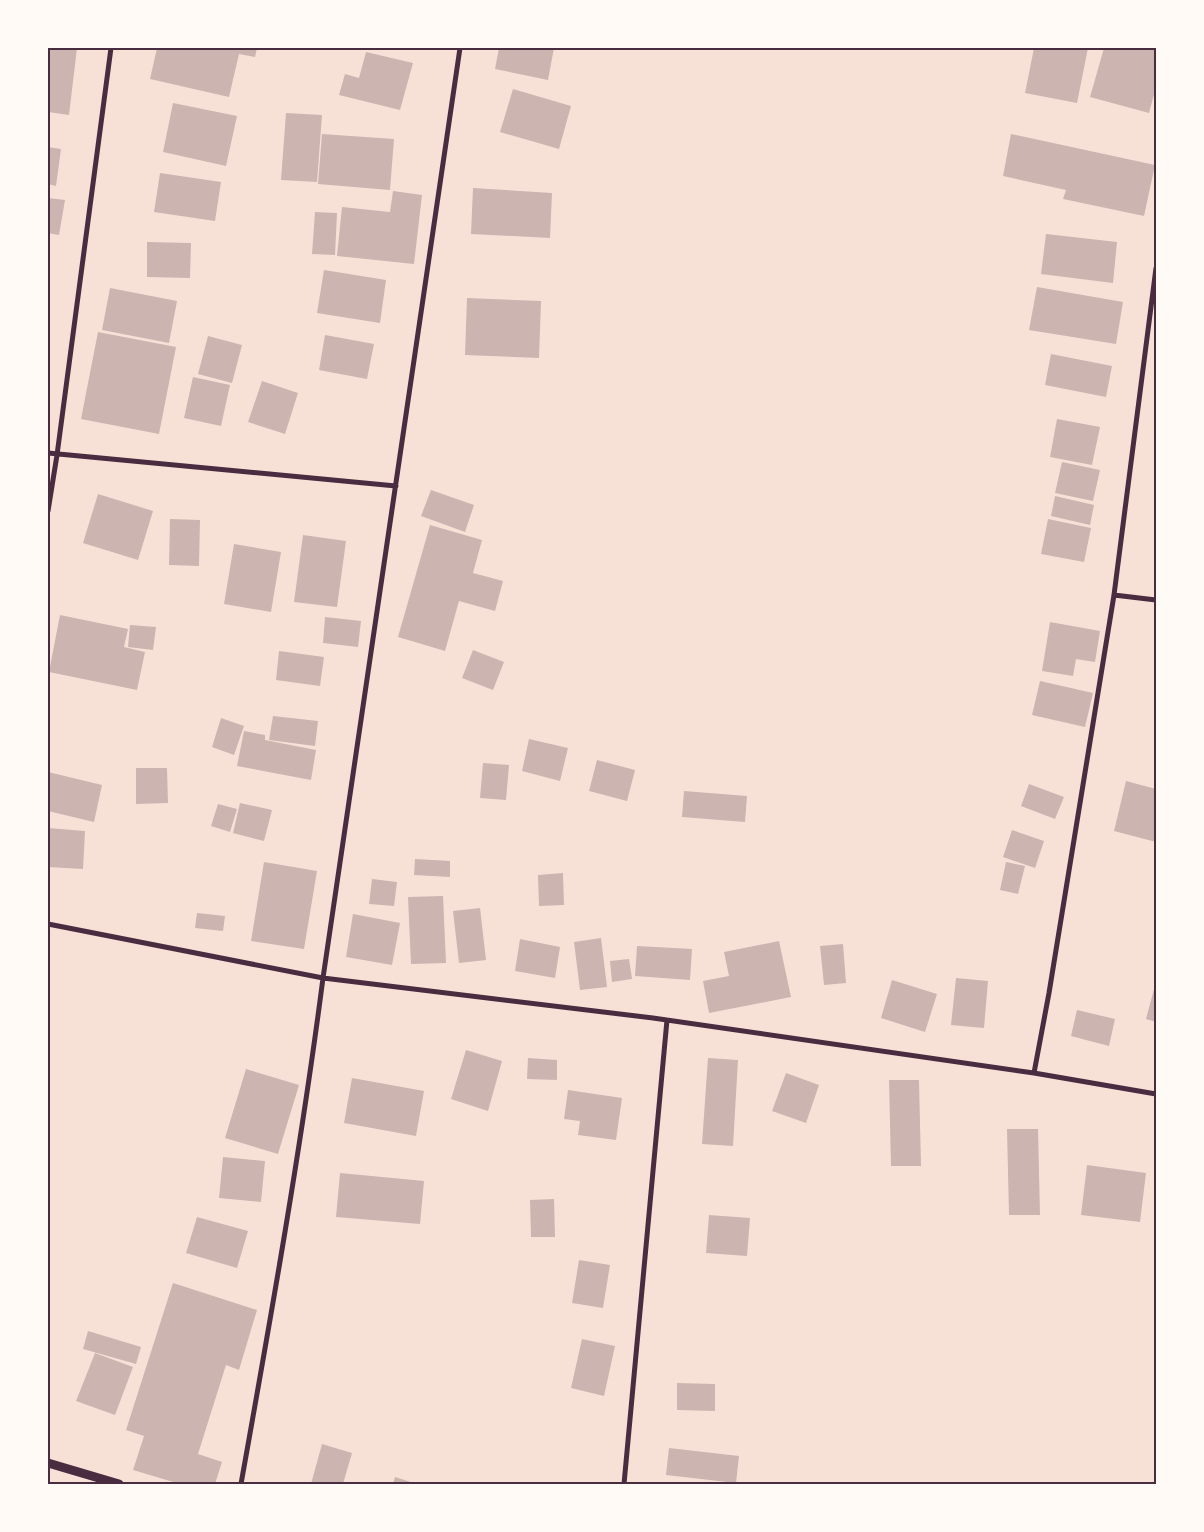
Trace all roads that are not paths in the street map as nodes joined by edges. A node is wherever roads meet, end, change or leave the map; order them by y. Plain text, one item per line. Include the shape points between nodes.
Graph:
1 (111, 48) edge
2 (460, 48) edge
3 (1156, 268) edge
4 (48, 453) edge
5 (57, 455) junction
6 (396, 486) junction
7 (48, 511) edge
8 (1114, 595) junction
9 (1156, 600) edge
10 (48, 924) edge
11 (323, 978) junction
12 (667, 1020) junction
13 (1034, 1073) junction
14 (1156, 1094) edge
15 (48, 1464) edge
16 (119, 1484) edge
17 (241, 1484) edge
18 (624, 1484) edge

1 - 5 street
2 - 6 street
3 - 8 street
4 - 5 street
5 - 6 street
5 - 7 street
6 - 11 street
8 - 9 street
8 - 13 street
10 - 11 street
11 - 12 street
11 - 17 street via 308,1094
12 - 13 street
12 - 18 street
13 - 14 street
15 - 16 street

